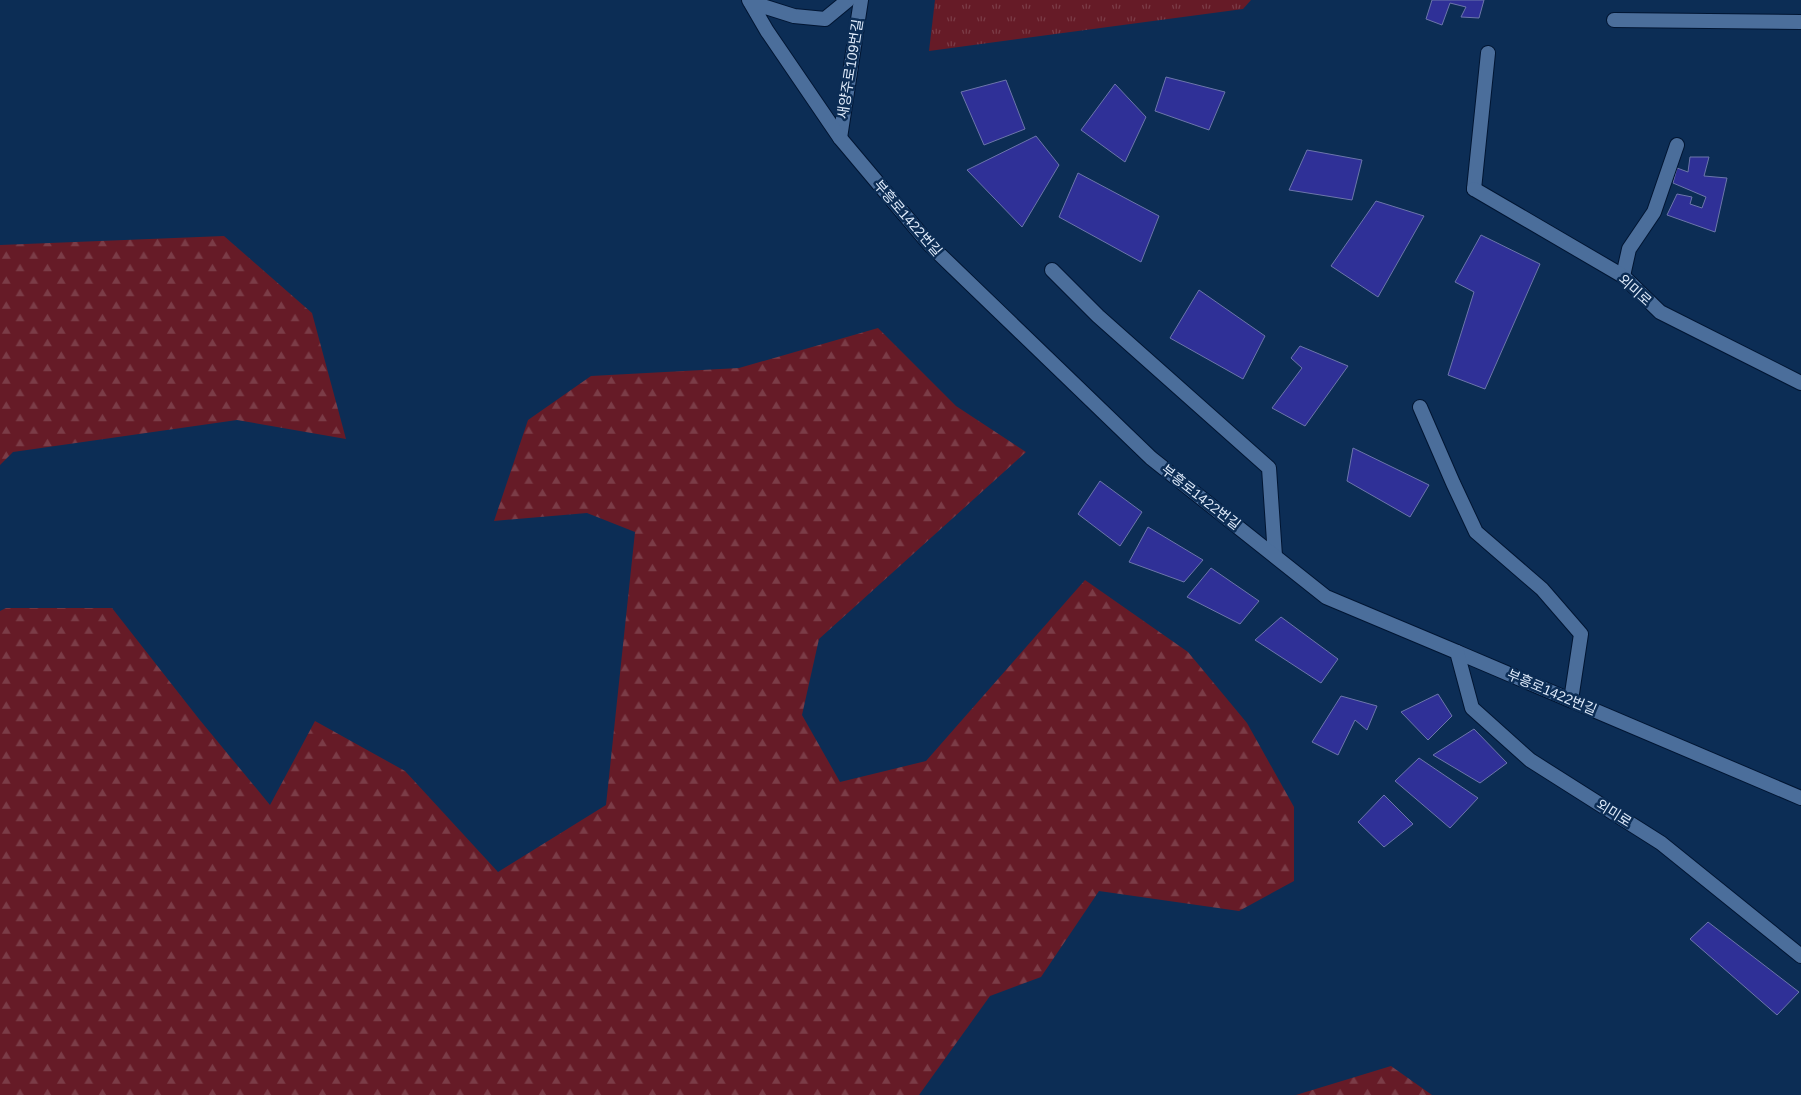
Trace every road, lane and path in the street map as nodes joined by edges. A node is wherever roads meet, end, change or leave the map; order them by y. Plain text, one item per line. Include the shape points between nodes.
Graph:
1 (848, 0) edge
2 (861, 0) edge
3 (750, 1) edge
4 (1614, 20) dead end
5 (1801, 22) edge
6 (1488, 53) dead end
7 (840, 138) junction
8 (1677, 145) dead end
9 (1052, 270) dead end
10 (1623, 276) junction
11 (1801, 383) edge
12 (1420, 406) dead end
13 (1274, 556) junction
14 (1457, 652) junction
15 (1571, 700) junction
16 (1801, 798) edge
17 (1801, 956) edge

1 - 3 street via 825,20 794,16
2 - 7 street, 새양주로109번길
3 - 7 street, 부흥로1422번길
4 - 5 street
6 - 10 street, 외미로 via 1474,189
7 - 13 street, 부흥로1422번길 via 930,246 1151,458
8 - 10 street via 1654,212 1629,249
9 - 13 street via 1098,316 1269,468
10 - 11 street, 외미로 via 1660,312
12 - 15 street via 1476,532 1542,589 1581,634
13 - 14 street, 부흥로1422번길 via 1326,597
14 - 15 street, 부흥로1422번길
14 - 17 street, 외미로 via 1472,708 1530,760 1661,843
15 - 16 street, 부흥로1422번길

